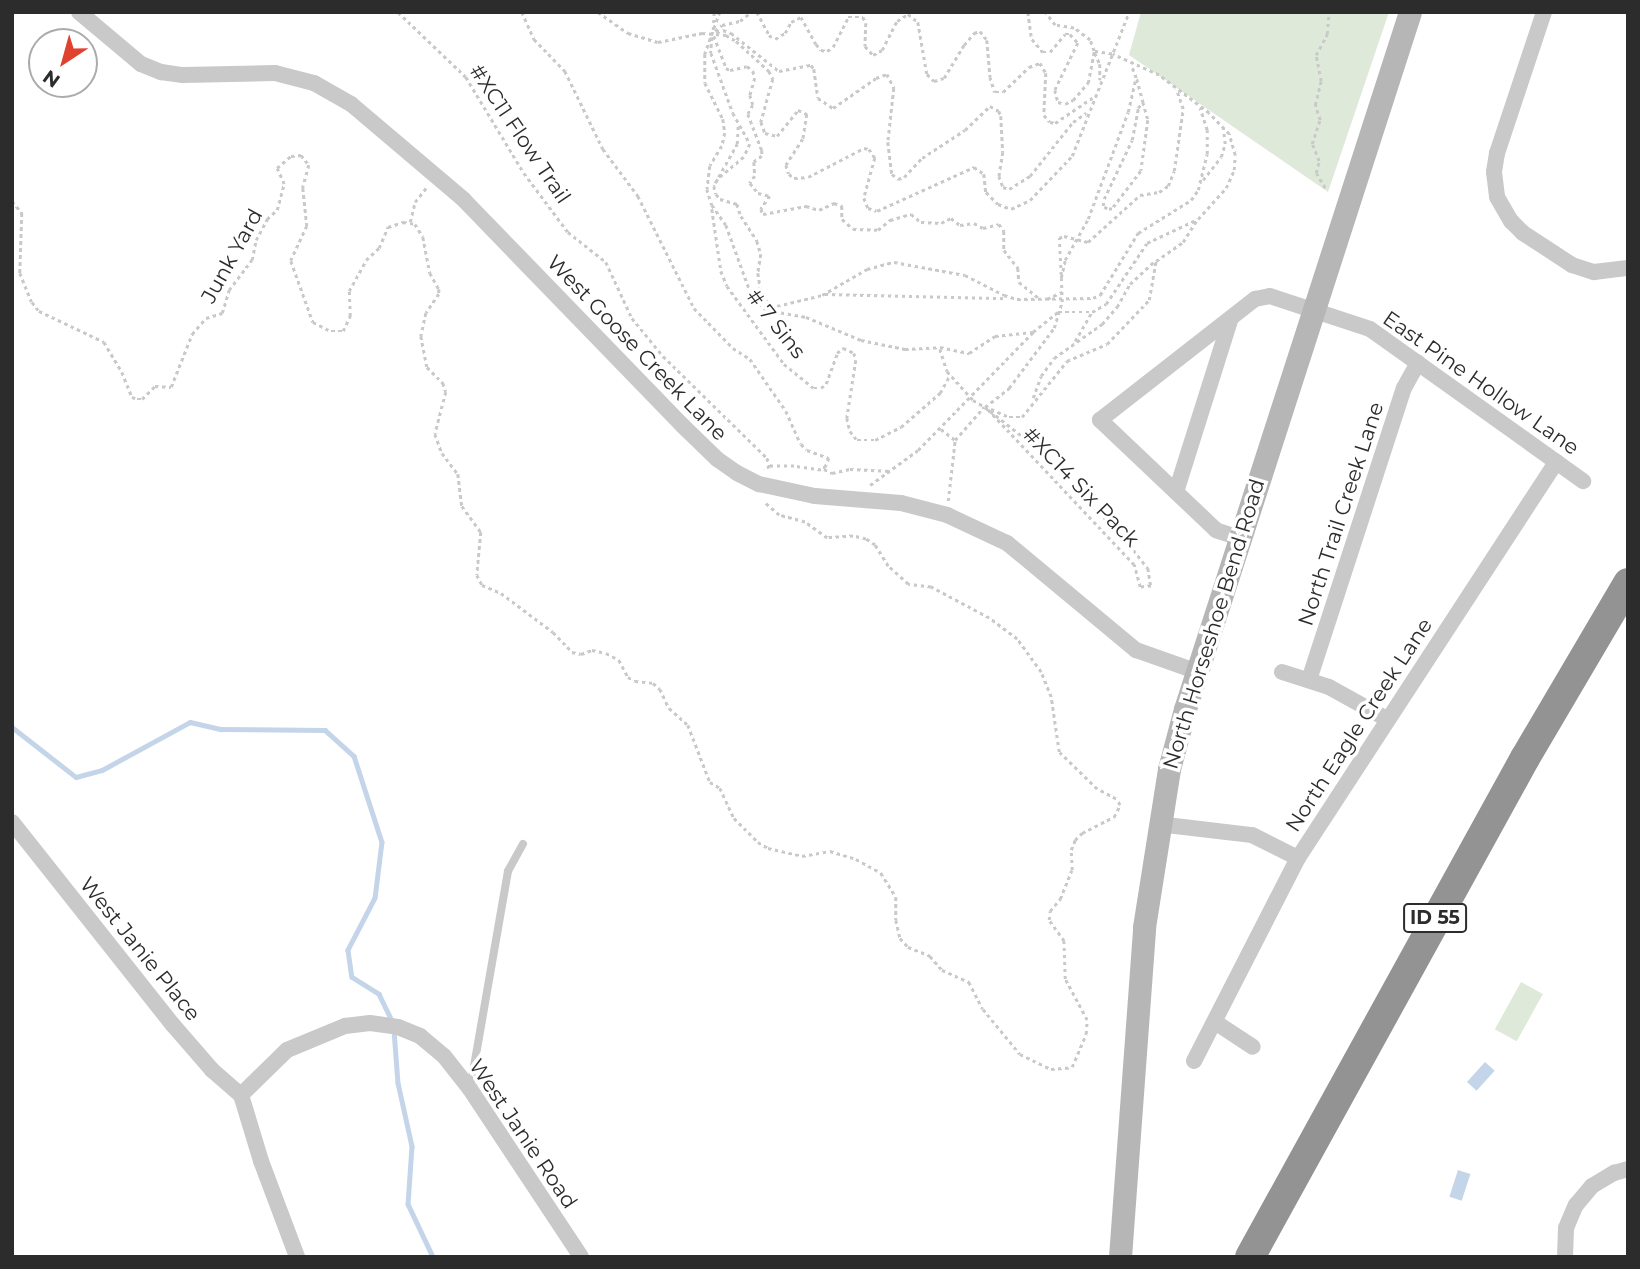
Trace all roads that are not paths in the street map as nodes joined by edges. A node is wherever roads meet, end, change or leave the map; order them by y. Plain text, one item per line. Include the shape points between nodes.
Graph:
1 (79, 12) edge
2 (1410, 12) edge
3 (1544, 12) edge
4 (1628, 268) edge
5 (1314, 309) junction
6 (1231, 318) junction
7 (1418, 363) junction
8 (1556, 462) junction
9 (1583, 481) dead end
10 (1176, 492) junction
11 (1240, 538) junction
12 (1628, 583) edge
13 (1198, 672) junction
14 (1282, 672) dead end
15 (1310, 680) junction
16 (1387, 719) junction
17 (12, 822) edge
18 (1158, 824) junction
19 (523, 844) dead end
20 (1298, 858) junction
21 (1215, 1022) junction
22 (1253, 1047) dead end
23 (1194, 1061) dead end
24 (470, 1089) junction
25 (241, 1095) junction
26 (1628, 1169) edge
27 (297, 1257) edge
28 (581, 1257) edge
29 (1120, 1257) edge
30 (1250, 1257) edge
31 (1565, 1257) edge

1 - 13 street, West Goose Creek Lane via 141,64 162,72 275,73 314,83 351,104 436,174 717,459 759,484 815,496 901,503 947,515 1007,543 1136,650
2 - 5 street, North Horseshoe Bend Road
3 - 4 street via 1497,153 1497,197 1511,221 1572,265 1594,272
5 - 6 street, East Pine Hollow Lane via 1270,296 1255,299
5 - 7 street, East Pine Hollow Lane via 1370,329
5 - 11 street, North Horseshoe Bend Road
6 - 10 street
6 - 10 street, East Pine Hollow Lane via 1100,420
7 - 8 street, East Pine Hollow Lane
7 - 15 street, North Trail Creek Lane via 1404,388
8 - 9 street, East Pine Hollow Lane
8 - 16 street, North Eagle Creek Lane
10 - 11 street via 1216,530
11 - 13 street, North Horseshoe Bend Road
12 - 30 highway, ID 55 via 1497,806
13 - 18 street, North Horseshoe Bend Road
14 - 15 street
15 - 16 street
16 - 20 street, North Eagle Creek Lane
17 - 25 street, West Janie Place via 173,1025
18 - 20 street via 1252,835
18 - 29 street, North Horseshoe Bend Road via 1144,927
19 - 24 lane via 508,871
20 - 21 street, North Eagle Creek Lane
21 - 22 street
21 - 23 street, North Eagle Creek Lane
24 - 25 street, West Janie Road via 444,1056 420,1036 370,1023 345,1026 287,1050
24 - 28 street, West Janie Road
25 - 27 street
26 - 31 street via 1592,1186 1576,1205 1566,1228

